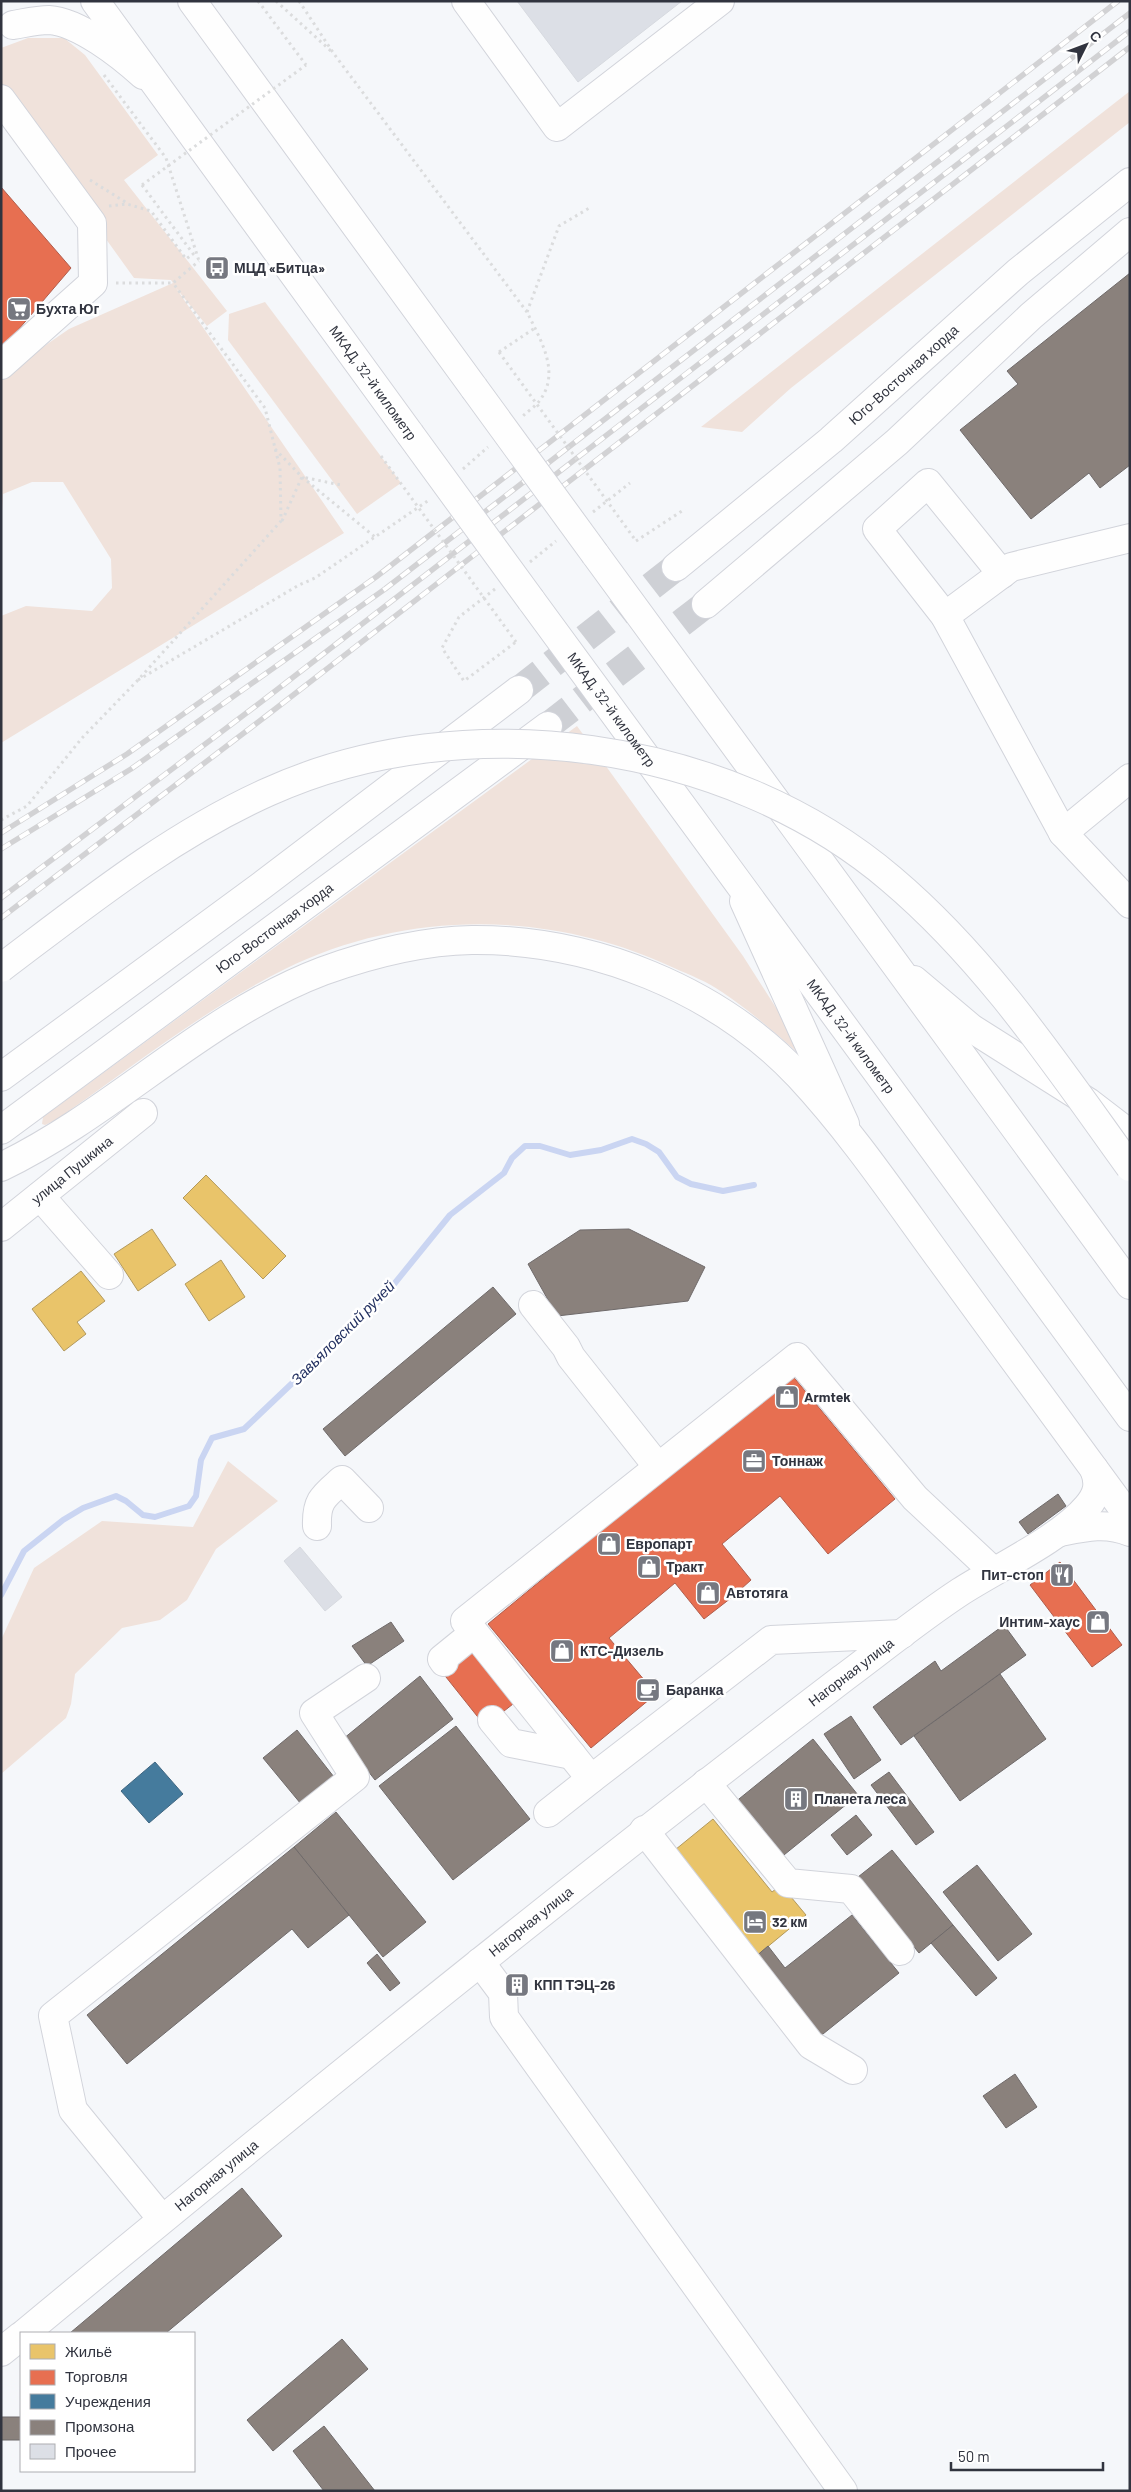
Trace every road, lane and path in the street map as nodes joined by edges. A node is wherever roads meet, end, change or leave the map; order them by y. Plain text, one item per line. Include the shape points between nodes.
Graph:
1 (31, 1) edge
2 (95, 1) edge
3 (192, 1) edge
4 (276, 1) edge
5 (466, 1) edge
6 (720, 1) edge
7 (259, 2) edge
8 (7, 29) edge
9 (334, 54) dead end
10 (103, 74) dead end
11 (162, 93) junction
12 (1, 99) edge
13 (1130, 182) edge
14 (591, 207) dead end
15 (84, 212) junction
16 (1130, 232) edge
17 (193, 254) junction
18 (199, 262) junction
19 (93, 282) junction
20 (173, 283) junction
21 (527, 312) dead end
22 (534, 328) dead end
23 (1, 365) edge
24 (275, 448) junction
25 (381, 456) dead end
26 (302, 477) junction
27 (341, 485) dead end
28 (685, 509) dead end
29 (281, 521) junction
30 (375, 537) dead end
31 (1130, 538) edge
32 (676, 567) tunnel mouth
33 (1002, 574) junction
34 (706, 604) tunnel mouth
35 (945, 616) junction
36 (464, 681) dead end
37 (519, 690) tunnel mouth
38 (548, 726) tunnel mouth
39 (1130, 778) edge
40 (1, 820) edge
41 (1063, 833) junction
42 (728, 866) junction
43 (1130, 904) edge
44 (885, 952) junction
45 (1, 968) edge
46 (1, 1077) edge
47 (143, 1113) dead end
48 (1, 1130) edge
49 (1130, 1134) edge
50 (851, 1137) junction
51 (1, 1167) edge
52 (1130, 1167) edge
53 (40, 1196) junction
54 (1, 1227) edge
55 (109, 1275) dead end
56 (1130, 1285) edge
57 (534, 1305) dead end
58 (1130, 1417) edge
59 (658, 1467) junction
60 (1094, 1469) junction
61 (369, 1508) dead end
62 (1130, 1518) edge
63 (317, 1526) dead end
64 (1130, 1532) edge
65 (1057, 1533) junction
66 (993, 1571) junction
67 (474, 1633) junction
68 (902, 1634) junction
69 (444, 1662) dead end
70 (366, 1678) dead end
71 (492, 1720) dead end
72 (572, 1755) junction
73 (591, 1779) junction
74 (706, 1783) junction
75 (548, 1813) dead end
76 (644, 1830) junction
77 (900, 1951) dead end
78 (480, 1962) junction
79 (853, 2070) dead end
80 (162, 2219) junction
81 (25, 2332) edge
82 (20, 2337) edge
83 (1, 2352) edge
84 (843, 2491) edge

1 - 8 main road via 29,12
2 - 11 main road, МКАД, 32-й километр
3 - 44 main road, bridge
4 - 9 path
5 - 6 main road via 558,127
7 - 17 path, bridge via 306,65 142,185
8 - 11 main road via 49,20 82,30 122,56
10 - 18 path via 166,158
11 - 42 main road, МКАД, 32-й километр, bridge
12 - 15 main road
13 - 32 main road, Юго-Восточная хорда via 1018,272 831,440
14 - 21 path via 560,226
15 - 17 path via 127,204 151,212 186,259
15 - 19 main road via 92,223
16 - 34 main road via 1038,310 898,442
17 - 18 path
18 - 20 path
19 - 20 path
19 - 23 main road
20 - 24 path via 265,408
22 - 28 path, bridge via 499,352 636,541
24 - 26 path
24 - 29 path via 280,468
25 - 36 path, bridge via 516,642
26 - 27 path
26 - 29 path
26 - 30 path
29 - 40 path via 82,738 27,806
31 - 33 main road via 1011,567
33 - 35 main road
33 - 35 main road via 928,483 877,529
35 - 41 main road
37 - 46 main road via 261,886
38 - 48 main road, Юго-Восточная хорда
39 - 41 main road
41 - 43 main road
42 - 50 main road
42 - 58 main road, МКАД, 32-й километр
44 - 49 main road via 971,1028 1088,1102
44 - 56 main road
45 - 52 main road, bridge via 151,858 198,828 272,790 360,760 436,746 487,743 573,748 667,766 732,787 797,816 864,857 921,905 996,986
47 - 53 main road, улица Пушкина
50 - 51 main road via 797,1074 751,1033 717,1009 667,982 594,956 557,947 470,940 396,950 323,971 285,988 232,1017 86,1118
50 - 60 main road
53 - 54 main road, улица Пушкина
53 - 55 main road
57 - 59 main road
59 - 66 main road via 797,1357 915,1498
59 - 67 main road via 465,1621
60 - 62 main road
60 - 65 main road, Нагорная улица via 1098,1481 1094,1498 1079,1516
61 - 63 main road via 342,1480 320,1499 316,1512
64 - 65 main road, Нагорная улица via 1117,1526 1094,1525
65 - 66 main road, Нагорная улица
66 - 68 main road, Нагорная улица
67 - 69 main road via 442,1659
67 - 72 main road via 494,1668
68 - 73 main road via 771,1640
68 - 74 main road, Нагорная улица
70 - 80 main road via 314,1713 355,1777 53,2016 73,2110
71 - 72 main road via 511,1743
72 - 73 main road
73 - 75 main road
74 - 76 main road, Нагорная улица
74 - 77 main road via 788,1883 851,1889
76 - 78 main road, Нагорная улица
76 - 79 main road via 811,2045
78 - 80 main road, Нагорная улица
78 - 84 main road via 503,1992 504,2017
80 - 81 main road, Нагорная улица
82 - 83 main road

